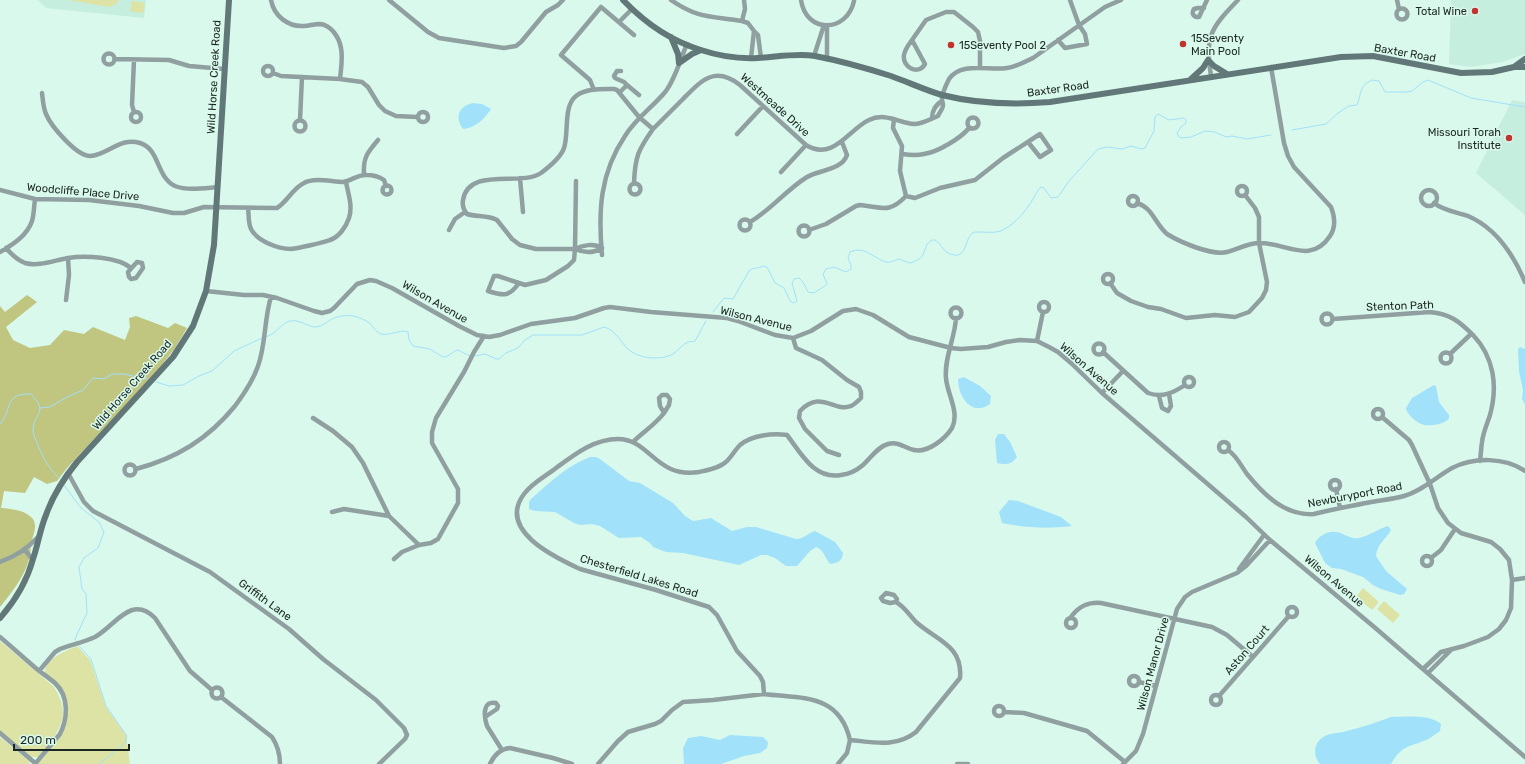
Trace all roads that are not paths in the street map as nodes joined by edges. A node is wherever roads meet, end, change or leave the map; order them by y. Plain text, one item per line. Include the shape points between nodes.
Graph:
1 (229, 0) edge
2 (271, 0) edge
3 (389, 0) edge
4 (563, 0) edge
5 (623, 0) edge
6 (671, 0) edge
7 (744, 0) edge
8 (801, 0) edge
9 (854, 0) edge
10 (1070, 0) edge
11 (1121, 0) edge
12 (1207, 0) edge
13 (1238, 0) edge
14 (1398, 0) edge
15 (395, 2) edge
16 (1204, 8) dead end
17 (632, 9) junction
18 (1399, 9) dead end
19 (742, 21) junction
20 (619, 22) junction
21 (826, 25) junction
22 (1079, 25) junction
23 (754, 31) junction
24 (634, 35) dead end
25 (671, 37) junction
26 (912, 40) junction
27 (1058, 40) junction
28 (687, 44) junction
29 (701, 50) junction
30 (814, 56) junction
31 (751, 58) junction
32 (761, 58) junction
33 (115, 59) dead end
34 (827, 59) junction
35 (1525, 59) edge
36 (134, 60) junction
37 (1208, 60) junction
38 (679, 63) junction
39 (980, 67) junction
40 (1271, 67) junction
41 (1514, 67) junction
42 (1525, 67) edge
43 (224, 69) junction
44 (621, 71) dead end
45 (273, 73) dead end
46 (1227, 74) junction
47 (1210, 76) junction
48 (302, 77) junction
49 (340, 79) junction
50 (1190, 80) junction
51 (627, 85) junction
52 (594, 90) junction
53 (42, 92) dead end
54 (620, 92) junction
55 (639, 95) dead end
56 (942, 98) junction
57 (763, 106) junction
58 (134, 112) dead end
59 (417, 117) dead end
60 (639, 117) junction
61 (894, 119) junction
62 (300, 120) dead end
63 (969, 128) dead end
64 (653, 129) junction
65 (737, 134) dead end
66 (378, 140) dead end
67 (842, 142) junction
68 (1028, 142) junction
69 (806, 145) junction
70 (902, 154) junction
71 (781, 172) dead end
72 (364, 174) junction
73 (520, 178) junction
74 (576, 181) dead end
75 (346, 182) junction
76 (634, 183) dead end
77 (386, 186) dead end
78 (218, 188) junction
79 (0, 190) edge
80 (1245, 195) dead end
81 (906, 196) junction
82 (35, 199) junction
83 (1137, 203) dead end
84 (1434, 203) dead end
85 (216, 207) junction
86 (248, 208) junction
87 (465, 212) junction
88 (524, 212) dead end
89 (750, 222) dead end
90 (449, 230) dead end
91 (809, 230) dead end
92 (1259, 243) junction
93 (6, 248) junction
94 (602, 248) junction
95 (576, 249) junction
96 (0, 252) edge
97 (602, 255) dead end
98 (68, 258) junction
99 (131, 268) dead end
100 (1525, 282) edge
101 (519, 283) junction
102 (1110, 283) dead end
103 (206, 291) junction
104 (271, 297) junction
105 (66, 300) dead end
106 (1043, 312) dead end
107 (956, 318) dead end
108 (1332, 319) dead end
109 (1471, 334) junction
110 (484, 336) junction
111 (793, 338) junction
112 (1036, 342) junction
113 (951, 348) junction
114 (1103, 352) dead end
115 (1450, 354) dead end
116 (1123, 371) junction
117 (1185, 385) dead end
118 (1102, 393) junction
119 (1169, 394) junction
120 (1159, 396) junction
121 (664, 413) dead end
122 (1382, 417) dead end
123 (313, 418) dead end
124 (633, 442) junction
125 (1228, 450) dead end
126 (839, 455) dead end
127 (1480, 460) junction
128 (136, 468) dead end
129 (1525, 471) edge
130 (67, 475) junction
131 (1430, 484) junction
132 (1336, 490) dead end
133 (1340, 508) junction
134 (332, 512) dead end
135 (389, 516) junction
136 (1455, 529) junction
137 (40, 535) junction
138 (1264, 535) junction
139 (1270, 540) junction
140 (419, 545) junction
141 (25, 550) junction
142 (394, 558) dead end
143 (1431, 558) dead end
144 (33, 560) junction
145 (0, 562) edge
146 (1236, 573) junction
147 (1525, 578) edge
148 (1512, 580) junction
149 (896, 602) dead end
150 (1071, 617) dead end
151 (1288, 617) dead end
152 (0, 618) edge
153 (1173, 618) junction
154 (0, 638) edge
155 (1451, 650) junction
156 (1253, 657) junction
157 (1423, 669) junction
158 (39, 671) junction
159 (1428, 673) junction
160 (1140, 682) dead end
161 (1156, 686) junction
162 (212, 690) junction
163 (764, 694) junction
164 (1219, 696) dead end
165 (221, 697) junction
166 (1005, 712) dead end
167 (485, 717) dead end
168 (0, 734) edge
169 (850, 740) junction
170 (502, 750) junction
171 (1525, 756) edge
172 (1124, 763) edge
173 (35, 764) edge
174 (280, 764) edge
175 (379, 764) edge
176 (490, 764) edge
177 (572, 764) edge
178 (598, 764) edge
179 (838, 764) edge
180 (957, 764) edge
181 (968, 764) edge

1 - 43 main road, Wild Horse Creek Road
2 - 49 street via 274,12 289,23 304,26 324,25 334,32 341,48
3 - 15 street
4 - 15 street via 546,12 521,42 516,46 504,48 439,38 428,32
5 - 17 main road, Baxter Road
6 - 19 street via 702,16
7 - 19 street
8 - 21 street via 807,17 813,22
9 - 21 street via 853,7 845,18
10 - 22 street
11 - 22 street, Westmeade Drive via 1105,7
12 - 16 street
13 - 37 street via 1215,25 1208,45
14 - 18 street
17 - 20 street
17 - 25 main road, Baxter Road via 648,23
19 - 23 street via 748,23
20 - 24 street
20 - 52 street via 601,7 561,55 590,80
21 - 30 street
21 - 34 street
22 - 27 street, Westmeade Drive
22 - 27 street via 1088,44 1065,48
23 - 31 street
23 - 32 street via 758,35
25 - 28 main road, Baxter Road
25 - 38 main road
26 - 26 street via 906,49 904,59 910,69 918,70 925,64
26 - 39 street via 926,20 946,12 954,12 978,32
27 - 39 street, Westmeade Drive via 1033,58 1010,68
28 - 29 main road, Baxter Road
28 - 38 street
29 - 31 main road, Baxter Road
29 - 38 main road
30 - 32 main road, Baxter Road via 784,55
30 - 34 main road, Baxter Road
31 - 32 main road, Baxter Road
33 - 36 street
34 - 56 main road, Baxter Road via 891,76
35 - 41 main road, Baxter Road
36 - 43 street via 168,60 190,66
36 - 58 street
37 - 46 main road
37 - 47 street
37 - 50 main road
38 - 60 street via 675,77 666,90
39 - 56 street, Westmeade Drive via 962,70 951,77
40 - 41 main road, Baxter Road via 1341,57 1373,56 1461,73 1492,72
40 - 46 main road, Baxter Road
40 - 92 street via 1286,152 1294,167 1331,207 1335,224 1327,240 1314,250 1298,251
41 - 42 main road, Baxter Road
43 - 78 main road, Wild Horse Creek Road
44 - 51 street via 615,73 615,78
45 - 48 street
46 - 47 main road, Baxter Road
47 - 50 main road, Baxter Road
48 - 49 street
48 - 62 street
49 - 59 street via 362,82 368,86 379,105 390,114
50 - 56 main road, Baxter Road via 1024,104
51 - 54 street
51 - 55 street
52 - 54 street via 614,89
52 - 73 street via 578,95 570,103 566,141 562,153 542,173
53 - 78 street via 46,113 51,123 76,151 84,156 102,153 120,143 139,142 152,151 165,178 174,185 186,188
54 - 60 street
56 - 61 street, Westmeade Drive via 932,118 916,124
57 - 64 street, Westmeade Drive via 729,77 711,77 700,82
57 - 65 street
57 - 69 street, Westmeade Drive
60 - 64 street
60 - 94 street via 616,151 603,187
61 - 67 street, Westmeade Drive via 870,119
61 - 70 street via 893,128 902,146
63 - 70 street via 964,134 934,151 917,155
64 - 76 street, Westmeade Drive via 639,150
66 - 72 street via 365,157
67 - 69 street, Westmeade Drive via 824,150
67 - 89 street via 846,155 843,162 807,178
68 - 68 street via 1040,157 1051,150 1040,134
68 - 81 street via 975,180 940,188 915,198
69 - 71 street
70 - 81 street via 900,171
72 - 75 street, Woodcliffe Place Drive
72 - 77 street via 384,180
73 - 87 street via 481,181 472,185 464,194 462,206
73 - 88 street
74 - 95 street
75 - 86 street, Woodcliffe Place Drive via 307,181 277,208
75 - 86 street via 350,218 340,233 330,240 293,249 264,241 252,230
78 - 85 main road, Wild Horse Creek Road
79 - 82 street, Woodcliffe Place Drive
80 - 92 street via 1259,217
81 - 91 street via 894,207 889,208 856,206 826,224
82 - 85 street, Woodcliffe Place Drive via 89,200 174,213
82 - 93 street via 32,221 28,228 23,236
83 - 92 street via 1149,211 1166,234 1208,252 1227,252
84 - 100 street via 1440,208 1472,218 1492,233 1509,252
85 - 86 street, Woodcliffe Place Drive
85 - 103 main road, Wild Horse Creek Road via 214,245
87 - 90 street via 455,219
87 - 95 street via 494,218 516,243 528,248
92 - 102 street via 1266,290 1249,312 1240,316 1186,318 1135,303 1117,293
93 - 96 street
93 - 98 street via 16,259 27,264
94 - 95 street via 597,245 581,246
94 - 97 street
95 - 101 street via 574,260 561,272 546,280 525,285
98 - 99 street via 80,256 116,260
98 - 105 street
101 - 101 street via 494,276 488,291 509,294
103 - 104 street, Wilson Avenue
103 - 130 main road, Wild Horse Creek Road via 193,326 173,357
104 - 110 street, Wilson Avenue via 314,311 326,312 334,308 357,284 376,281 397,290 459,326
104 - 128 street via 254,377 223,422 187,450 162,461
106 - 112 street
107 - 113 street
108 - 109 street, Stenton Path via 1430,312 1453,318
109 - 115 street
109 - 127 street, Stenton Path via 1489,358 1494,385
110 - 111 street, Wilson Avenue via 500,335 531,324 575,318 615,307 727,318 776,335
110 - 140 street via 436,418 431,438 458,488 458,503 438,539
111 - 113 street, Wilson Avenue via 811,331 843,311 856,309 873,315 909,337
111 - 126 street via 796,348 822,360 859,387 861,392 861,398 851,406 816,401 810,402 800,411 800,423 805,429 826,451
112 - 113 street, Wilson Avenue via 1020,340 988,347
112 - 118 street, Wilson Avenue via 1058,352
113 - 124 street via 946,378 955,419 946,436 921,450 913,450 900,444 887,445 850,474 833,476 819,471 804,459 787,435 777,434 748,440 726,462 710,470 697,472 675,471 665,467
114 - 116 street
116 - 118 street
116 - 120 street via 1145,391
117 - 119 street
118 - 138 street, Wilson Avenue via 1241,512
119 - 120 street
119 - 120 street via 1171,406 1168,410 1162,408
121 - 124 street
122 - 131 street via 1409,440
123 - 135 street via 352,447 363,463
124 - 163 street, Chesterfield Lakes Road via 606,440 589,446 528,489 520,499 517,510 521,529 539,546 580,569 709,608 717,615 737,651 760,676
125 - 133 street, Newburyport Road via 1233,453 1247,474 1278,505 1292,512 1306,514
127 - 129 street, Newburyport Road via 1512,463
127 - 131 street, Newburyport Road via 1461,464
130 - 137 main road, Wild Horse Creek Road via 56,492
130 - 175 street, Griffith Lane via 84,502 93,511 210,572 289,629 376,700 408,735
131 - 133 street, Newburyport Road via 1405,496
131 - 136 street via 1443,516
132 - 133 street
134 - 135 street via 344,508
135 - 140 street
136 - 143 street via 1441,550
136 - 148 street via 1490,542 1500,549 1509,560
137 - 141 street
137 - 144 main road, Wild Horse Creek Road
138 - 139 street, Wilson Avenue
138 - 146 street
139 - 146 street, Wilson Manor Drive
139 - 157 street, Wilson Avenue
140 - 142 street
141 - 144 street
141 - 145 street
144 - 152 main road, Wild Horse Creek Road via 20,591
146 - 153 street, Wilson Manor Drive via 1192,592 1182,601
147 - 148 street
148 - 155 street via 1511,608 1499,629 1488,637
149 - 169 street via 903,606 915,621 947,644 958,663 960,678 916,732 907,738 891,743
150 - 153 street via 1079,608 1096,602
151 - 156 street, Aston Court
153 - 156 street via 1218,629
153 - 161 street, Wilson Manor Drive
154 - 158 street
155 - 157 street via 1441,652
155 - 159 street
156 - 164 street, Aston Court
157 - 159 street, Wilson Avenue
158 - 162 street via 55,652 95,636 126,612 138,609 148,612 158,622 190,671
158 - 173 street via 59,688 65,701 66,716 60,734
159 - 171 street, Wilson Avenue
160 - 161 street
161 - 172 street, Wilson Manor Drive via 1141,741 1136,751
162 - 165 street via 213,698
162 - 165 street via 220,689
163 - 169 street via 804,697 823,702 832,707 844,722
163 - 178 street via 683,702 661,721 628,732
165 - 174 street via 272,737 280,755
166 - 172 street via 1024,713 1087,731
167 - 170 street via 487,726
168 - 173 street
169 - 179 street via 847,753
170 - 176 street
170 - 177 street via 510,748
180 - 181 street

